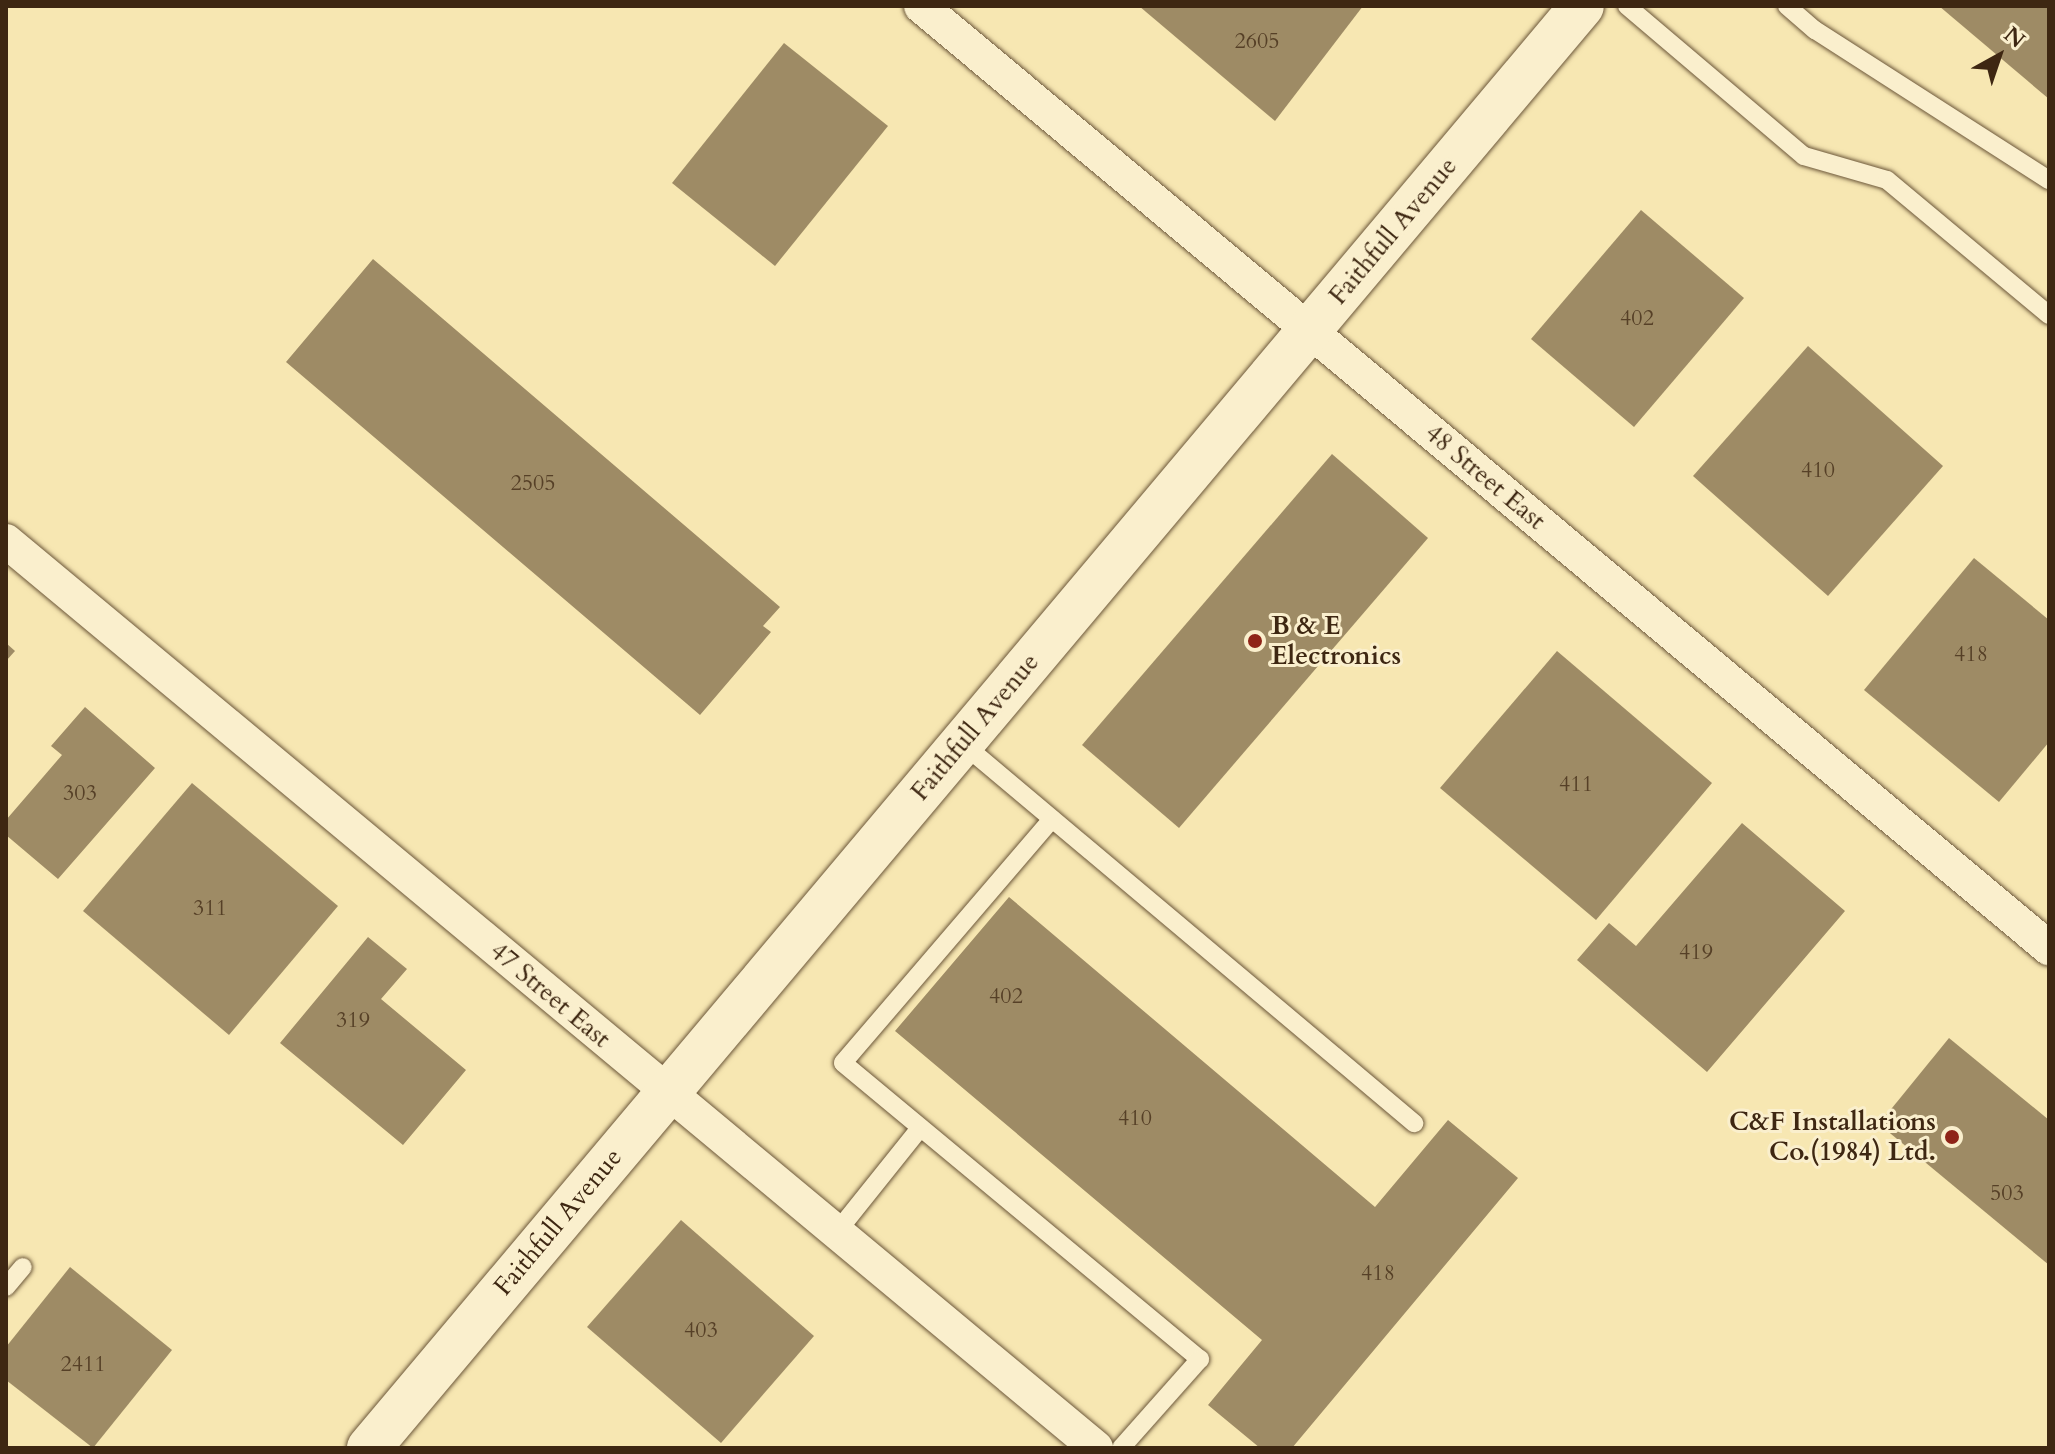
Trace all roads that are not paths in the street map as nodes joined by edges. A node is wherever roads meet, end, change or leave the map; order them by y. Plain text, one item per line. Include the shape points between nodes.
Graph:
1 (921, 6) edge
2 (1582, 6) edge
3 (1627, 6) edge
4 (1787, 6) edge
5 (2049, 180) edge
6 (2049, 315) edge
7 (1310, 330) junction
8 (6, 541) edge
9 (962, 743) junction
10 (1052, 819) junction
11 (2049, 948) edge
12 (667, 1093) junction
13 (1414, 1123) dead end
14 (920, 1128) junction
15 (836, 1233) junction
16 (23, 1267) dead end
17 (6, 1287) edge
18 (369, 1448) edge
19 (1096, 1448) edge
20 (1121, 1448) edge

1 - 7 street, 48 Street East
2 - 7 street, Faithfull Avenue
3 - 6 lane via 1804,156 1887,180
4 - 5 lane via 1815,30
7 - 9 street, Faithfull Avenue
7 - 11 street, 48 Street East
8 - 12 street, 47 Street East
9 - 10 lane
9 - 12 street, Faithfull Avenue
10 - 13 lane
10 - 14 lane via 843,1063
12 - 15 street, 47 Street East
12 - 18 street, Faithfull Avenue
14 - 15 lane
14 - 20 lane via 1200,1359
15 - 19 street, 47 Street East
16 - 17 lane

